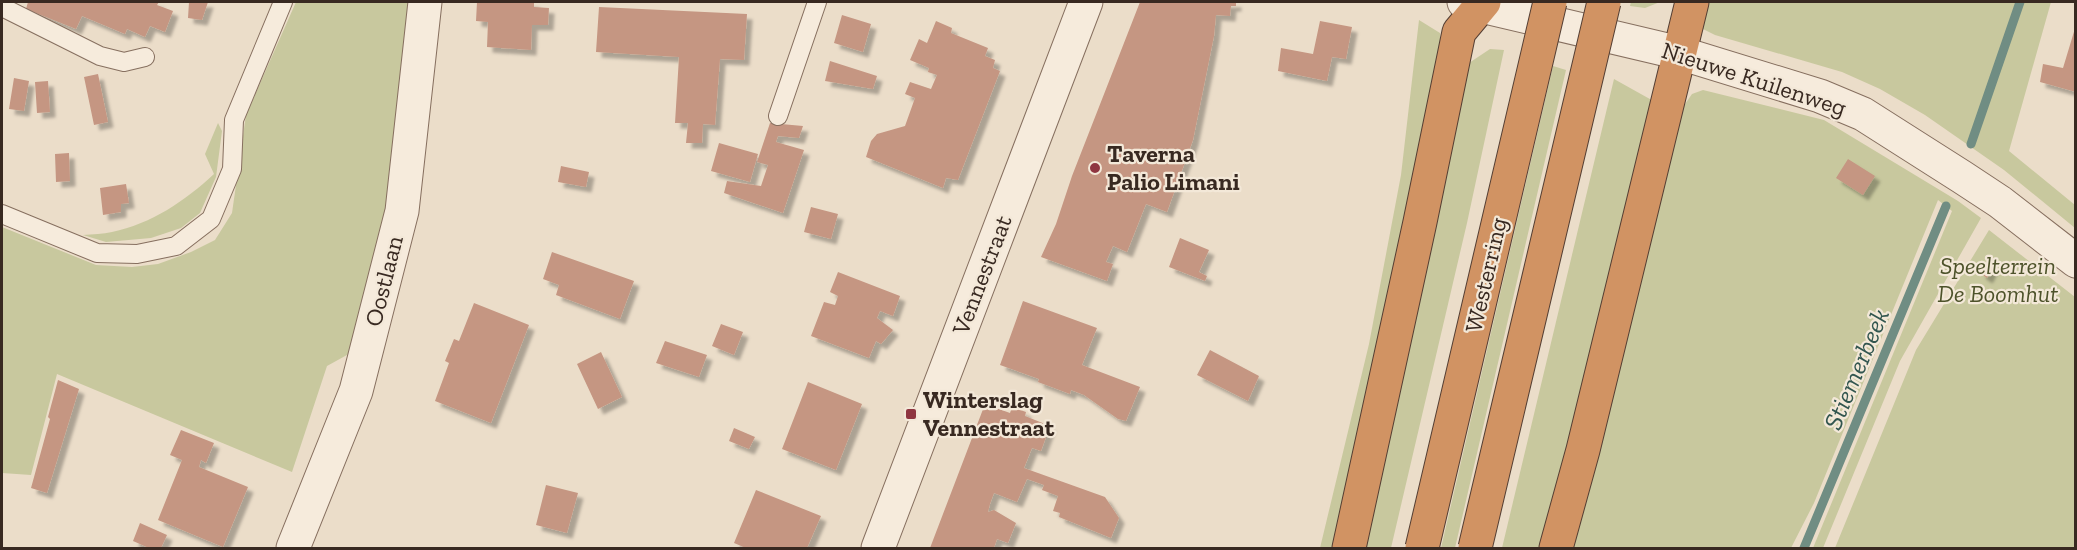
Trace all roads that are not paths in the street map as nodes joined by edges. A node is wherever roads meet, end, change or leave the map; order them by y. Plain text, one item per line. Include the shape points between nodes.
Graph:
1 (283, 2) edge
2 (425, 2) edge
3 (817, 2) edge
4 (1086, 2) edge
5 (1550, 2) edge
6 (1604, 2) edge
7 (1692, 2) edge
8 (1476, 3) edge
9 (2, 7) edge
10 (1680, 53) junction
11 (145, 57) dead end
12 (778, 116) dead end
13 (2, 214) edge
14 (2076, 261) edge
15 (294, 549) edge
16 (878, 549) edge
17 (1349, 549) edge
18 (1422, 549) edge
19 (1475, 549) edge
20 (1556, 549) edge

1 - 13 lane via 234,120 232,169 211,219 176,246 137,254 97,253
2 - 15 street, Oostlaan via 402,211 356,391
3 - 12 lane
4 - 16 street, Vennestraat
5 - 18 highway, Westerring, bridge
6 - 19 highway, bridge
7 - 10 highway
8 - 10 street, Nieuwe Kuilenweg
8 - 17 highway via 1459,32
9 - 11 lane via 100,56 124,62
10 - 14 street, Nieuwe Kuilenweg via 1820,96 1863,114 2000,202
10 - 20 highway

